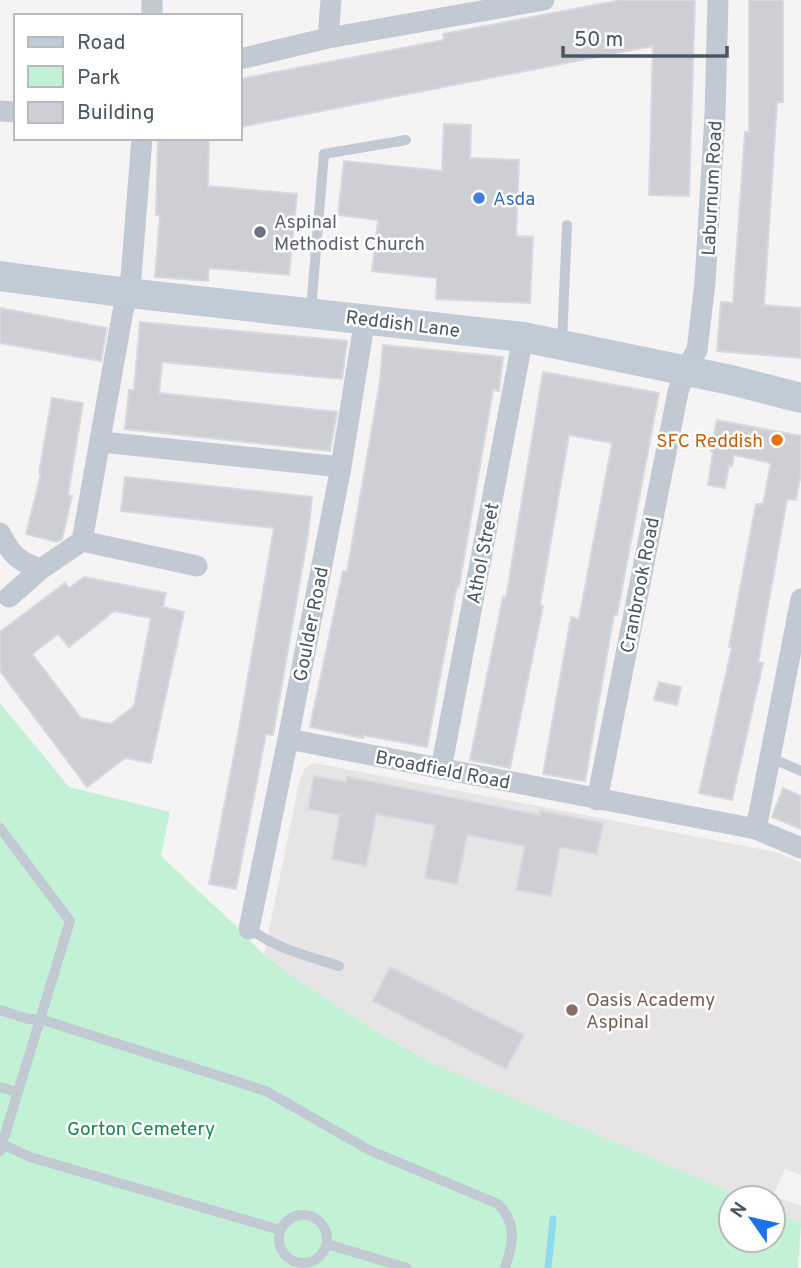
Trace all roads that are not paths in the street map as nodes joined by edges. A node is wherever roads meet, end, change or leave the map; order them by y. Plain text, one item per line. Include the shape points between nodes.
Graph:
1 (331, 0) edge
2 (544, 0) edge
3 (718, 0) edge
4 (328, 38) junction
5 (242, 59) edge
6 (142, 140) edge
7 (406, 140) dead end
8 (567, 225) dead end
9 (0, 276) edge
10 (128, 293) junction
11 (311, 313) junction
12 (365, 318) junction
13 (523, 337) junction
14 (562, 345) junction
15 (685, 371) junction
16 (801, 398) edge
17 (102, 442) junction
18 (341, 467) junction
19 (0, 533) edge
20 (82, 541) junction
21 (197, 566) dead end
22 (41, 569) junction
23 (9, 597) dead end
24 (801, 598) edge
25 (798, 626) edge
26 (792, 688) edge
27 (288, 739) junction
28 (769, 757) junction
29 (441, 769) junction
30 (801, 771) edge
31 (597, 800) junction
32 (0, 828) edge
33 (756, 829) junction
34 (801, 848) edge
35 (249, 929) joint
36 (339, 966) dead end
37 (0, 1010) edge
38 (40, 1019) junction
39 (0, 1087) edge
40 (17, 1092) junction
41 (1, 1147) edge
42 (280, 1230) junction
43 (327, 1244) junction
44 (295, 1265) edge
45 (407, 1268) edge
46 (505, 1268) edge

1 - 4 street
2 - 4 street
3 - 15 street, Laburnum Road via 705,282 697,351
4 - 5 street
6 - 10 street
7 - 11 lane via 324,154
8 - 14 lane
9 - 10 main road, Reddish Lane
10 - 11 main road, Reddish Lane
10 - 17 street
11 - 12 main road, Reddish Lane
12 - 13 main road, Reddish Lane
12 - 18 street, Goulder Road
13 - 14 main road, Reddish Lane
13 - 29 street, Athol Street
14 - 15 main road, Reddish Lane
15 - 16 main road, Reddish Lane
15 - 31 street, Cranbrook Road
17 - 18 street
17 - 20 street
18 - 27 street, Goulder Road
19 - 22 street via 11,553
20 - 21 street
20 - 22 street
22 - 23 street
24 - 25 street
25 - 26 street
26 - 28 street
27 - 29 street, Broadfield Road
27 - 35 street, Goulder Road
28 - 30 lane
28 - 33 street
29 - 31 street, Broadfield Road
31 - 33 street, Broadfield Road
32 - 38 lane via 70,921
33 - 34 street, Broadfield Road
35 - 36 lane
37 - 38 lane
38 - 40 lane
38 - 46 lane via 266,1091 369,1150 498,1205 512,1224 514,1241
39 - 40 lane
40 - 41 lane
41 - 42 lane
42 - 43 lane via 291,1217 306,1214 326,1228
42 - 44 lane via 279,1246
43 - 44 lane via 312,1262
43 - 45 lane

